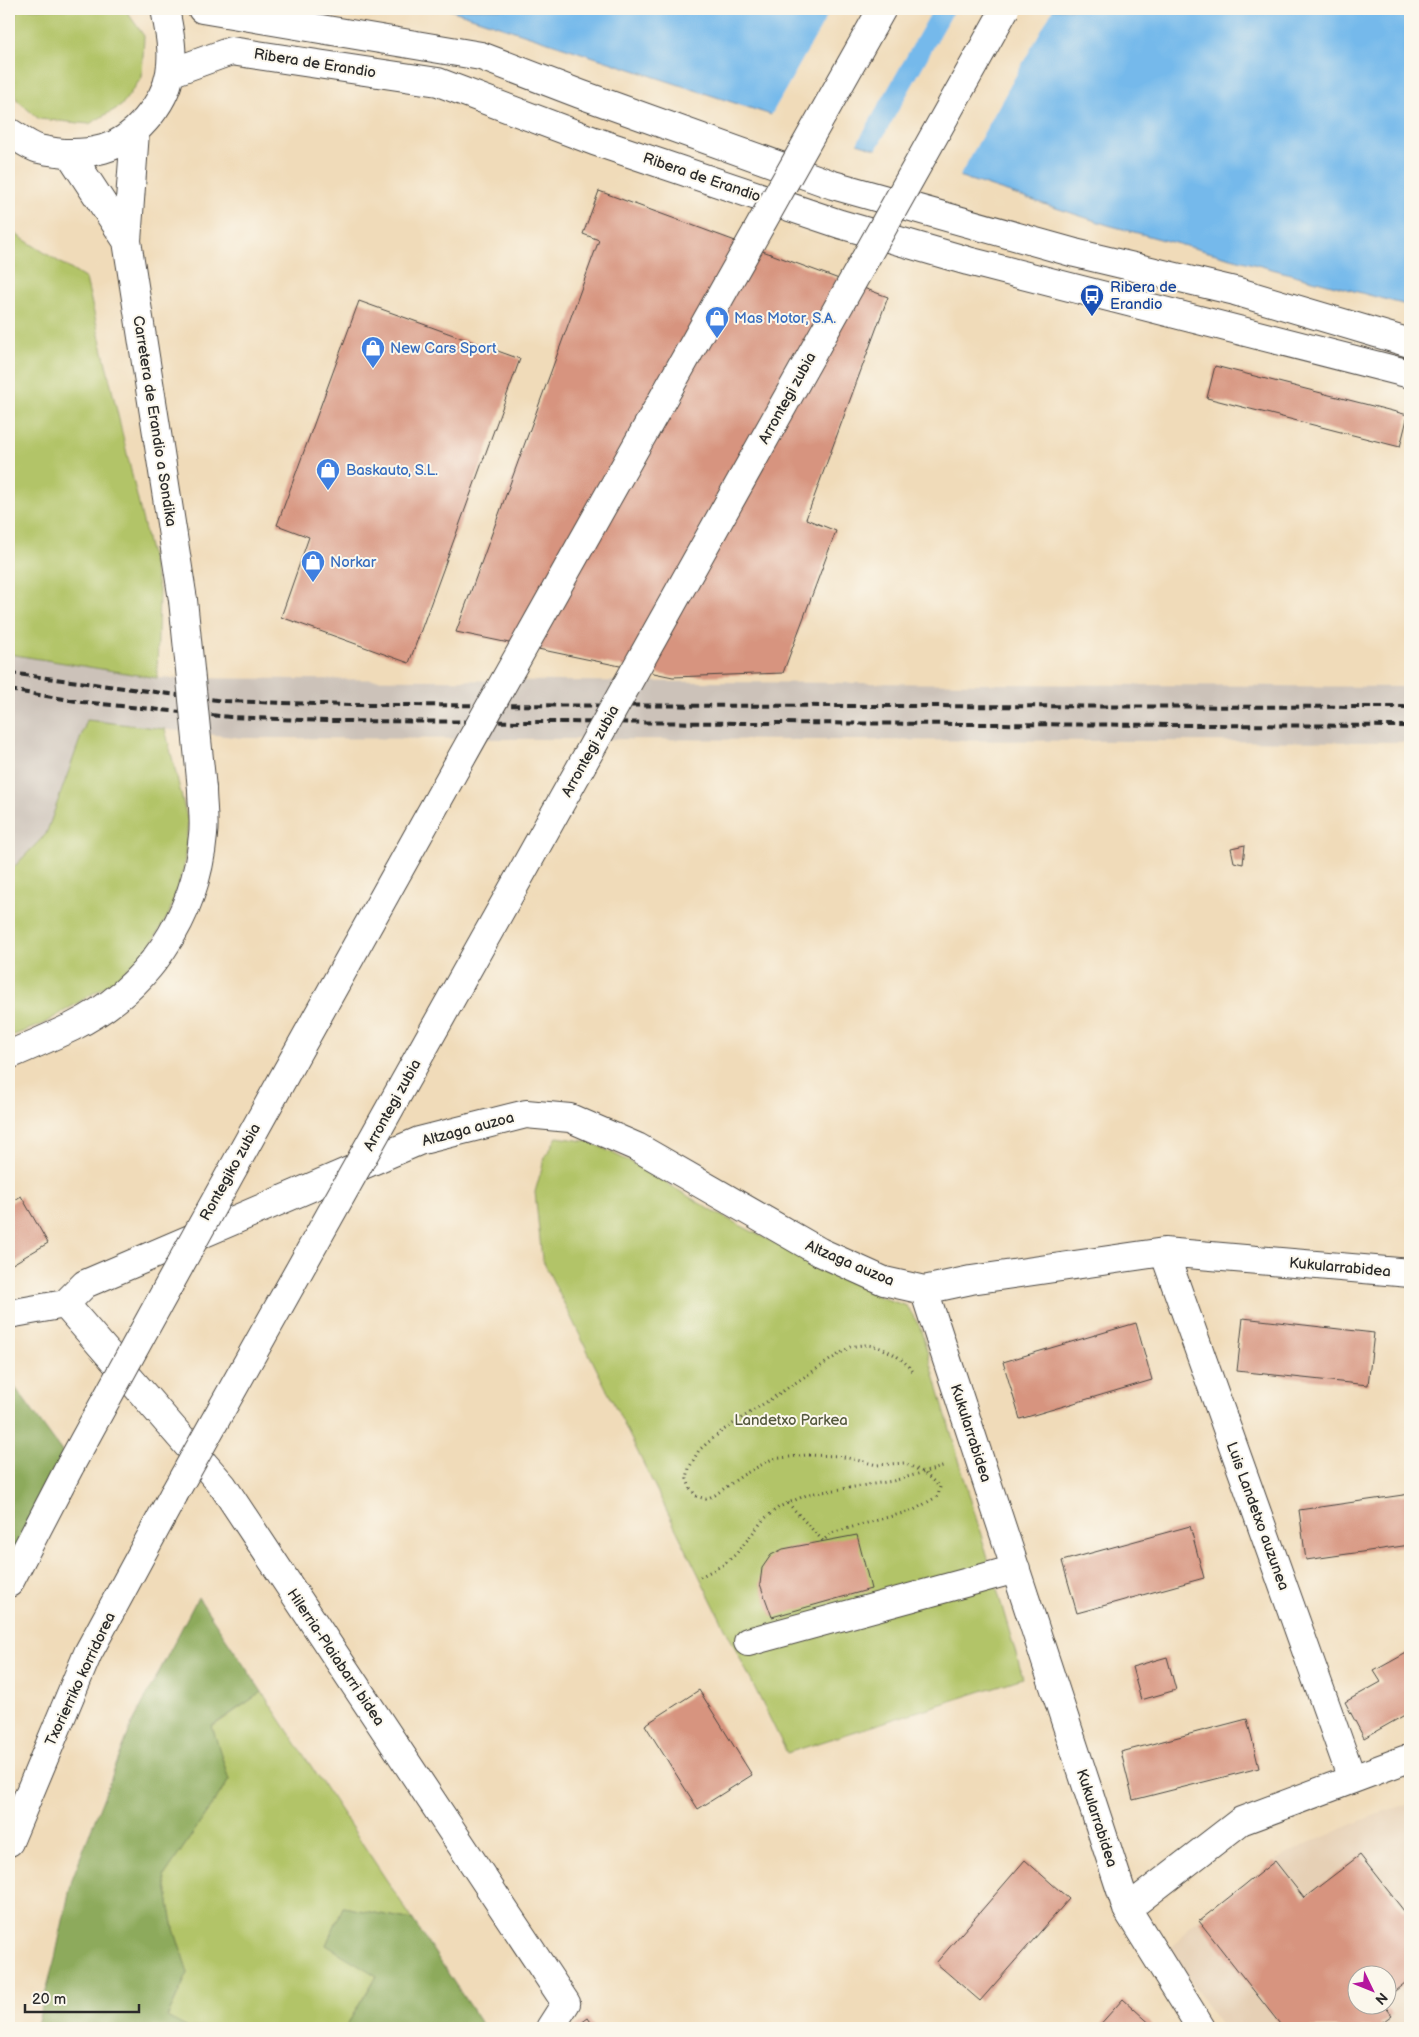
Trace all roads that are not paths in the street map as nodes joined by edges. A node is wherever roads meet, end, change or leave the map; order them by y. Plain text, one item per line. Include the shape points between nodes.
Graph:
1 (164, 9) edge
2 (202, 9) edge
3 (882, 9) edge
4 (1005, 9) edge
5 (170, 74) junction
6 (9, 132) edge
7 (135, 132) junction
8 (70, 154) junction
9 (127, 241) junction
10 (1410, 343) edge
11 (1410, 374) edge
12 (9, 1055) edge
13 (1164, 1252) junction
14 (1410, 1273) edge
15 (924, 1290) junction
16 (65, 1304) junction
17 (9, 1314) edge
18 (174, 1494) joint
19 (1016, 1569) junction
20 (9, 1583) edge
21 (748, 1642) dead end
22 (1410, 1759) edge
23 (1352, 1779) junction
24 (9, 1842) edge
25 (1127, 1909) junction
26 (550, 2028) edge
27 (1201, 2028) edge

1 - 5 main road via 171,39
2 - 10 main road via 481,56 833,184 1075,253 1235,291
3 - 20 main road, Rontegiko zubia, bridge via 228,1176
4 - 18 main road, Arrontegi zubia, bridge
5 - 7 main road via 158,106
5 - 11 main road, Ribera de Erandio via 231,50 438,82 594,141 840,224 968,261
6 - 8 main road via 36,148
7 - 8 main road via 104,149
7 - 9 main road
8 - 9 main road
9 - 12 main road, Carretera de Erandio a Sondika, bridge via 182,600 204,833 194,888 183,915 166,946 146,972 97,1013
13 - 14 main road, Kukularrabidea
13 - 15 main road, Kukularrabidea via 971,1280
13 - 23 main road, Luis Landetxo auzunea
15 - 16 main road, Altzaga auzoa via 884,1281 820,1252 636,1147 570,1118 526,1114 419,1141 85,1284
15 - 19 main road, Kukularrabidea
16 - 17 main road
16 - 26 main road, Hilerria-Plaiabarri bidea via 228,1494 566,2003
18 - 24 main road, Txorierriko korridorea via 88,1653
19 - 21 main road
19 - 25 main road, Kukularrabidea
22 - 23 main road
23 - 25 main road via 1241,1821
25 - 27 main road, Kukularrabidea

